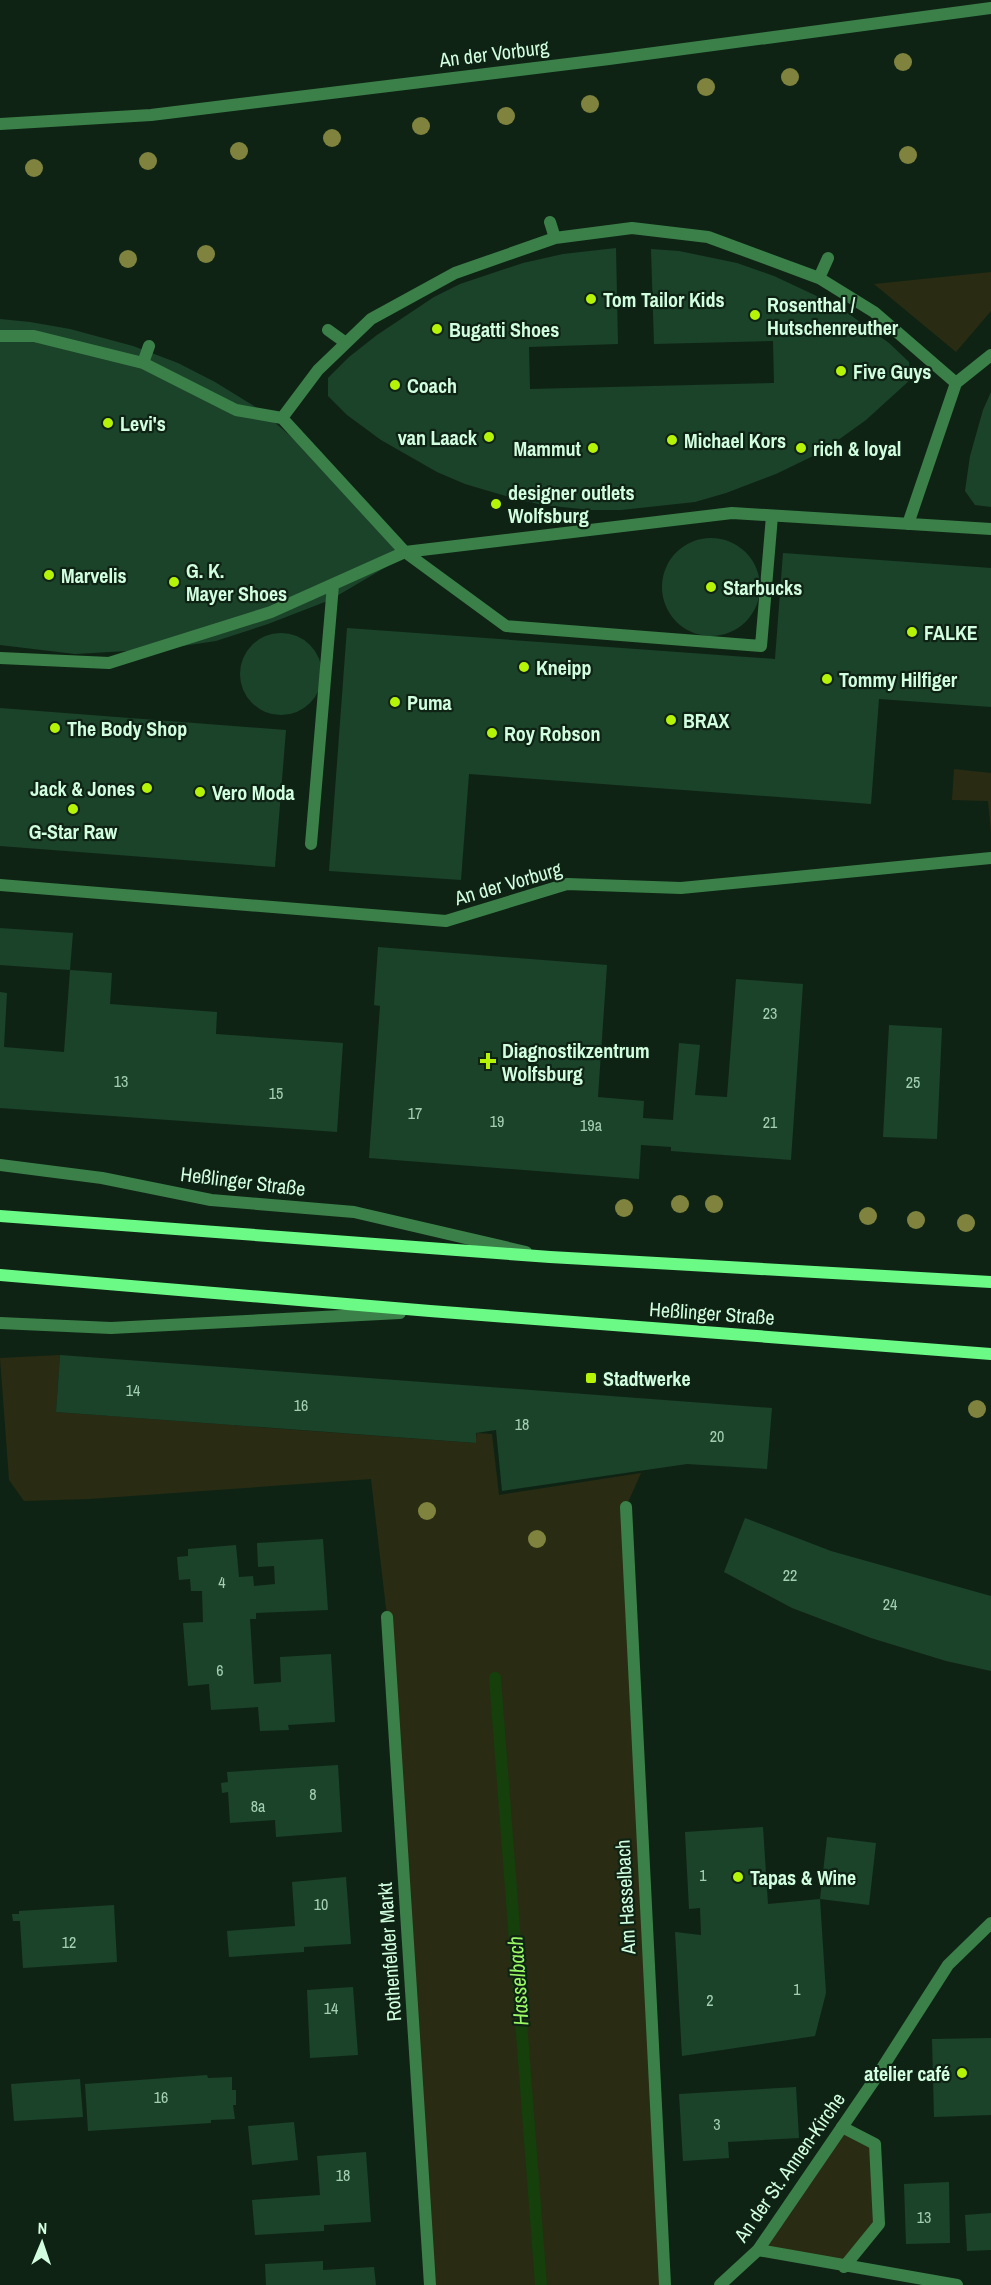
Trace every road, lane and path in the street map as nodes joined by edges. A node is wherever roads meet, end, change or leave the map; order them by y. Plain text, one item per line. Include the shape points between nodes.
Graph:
1 (991, 8) edge
2 (0, 124) edge
3 (550, 222) dead end
4 (555, 238) junction
5 (828, 258) dead end
6 (819, 278) junction
7 (328, 330) dead end
8 (0, 336) edge
9 (346, 343) junction
10 (149, 346) dead end
11 (991, 355) edge
12 (143, 363) junction
13 (956, 382) junction
14 (282, 418) junction
15 (772, 516) junction
16 (908, 524) junction
17 (991, 529) edge
18 (405, 552) junction
19 (333, 585) junction
20 (0, 658) edge
21 (311, 844) dead end
22 (991, 858) edge
23 (0, 885) edge
24 (0, 1165) edge
25 (0, 1216) edge
26 (550, 1257) junction
27 (0, 1275) edge
28 (991, 1282) edge
29 (430, 1311) junction
30 (0, 1323) edge
31 (991, 1354) edge
32 (626, 1507) dead end
33 (387, 1617) dead end
34 (991, 1923) edge
35 (842, 2127) junction
36 (758, 2250) junction
37 (844, 2267) junction
38 (430, 2285) edge
39 (665, 2285) edge
40 (720, 2285) edge
41 (957, 2285) edge

1 - 2 street, An der Vorburg via 151,115
3 - 4 street
4 - 6 street via 632,228 708,237
4 - 9 street via 455,273 371,319
5 - 6 street
6 - 13 street via 874,312
7 - 9 street
8 - 12 street via 34,336
9 - 14 street via 318,370
10 - 12 street
11 - 13 street
12 - 14 street via 236,410
13 - 16 street
14 - 18 street
15 - 16 street
15 - 18 street via 732,513
15 - 18 street via 761,646 506,626
16 - 17 street
18 - 19 street
19 - 20 street via 271,612 109,663
19 - 21 street
22 - 23 street, An der Vorburg via 681,888 567,884 446,921
24 - 26 street, Heßlinger Straße via 102,1178 210,1200 354,1212
25 - 26 main road, Heßlinger Straße
26 - 28 main road, Heßlinger Straße
27 - 29 main road, Heßlinger Straße
29 - 30 street, Heßlinger Straße via 111,1328
29 - 31 main road, Heßlinger Straße
32 - 39 street, Am Hasselbach
33 - 38 street, Rothenfelder Markt
34 - 35 street, An der St. Annen-Kirche via 948,1965
35 - 36 street, An der St. Annen-Kirche
35 - 37 street via 875,2144 879,2224
36 - 37 street
36 - 40 street, An der St. Annen-Kirche
37 - 41 street

